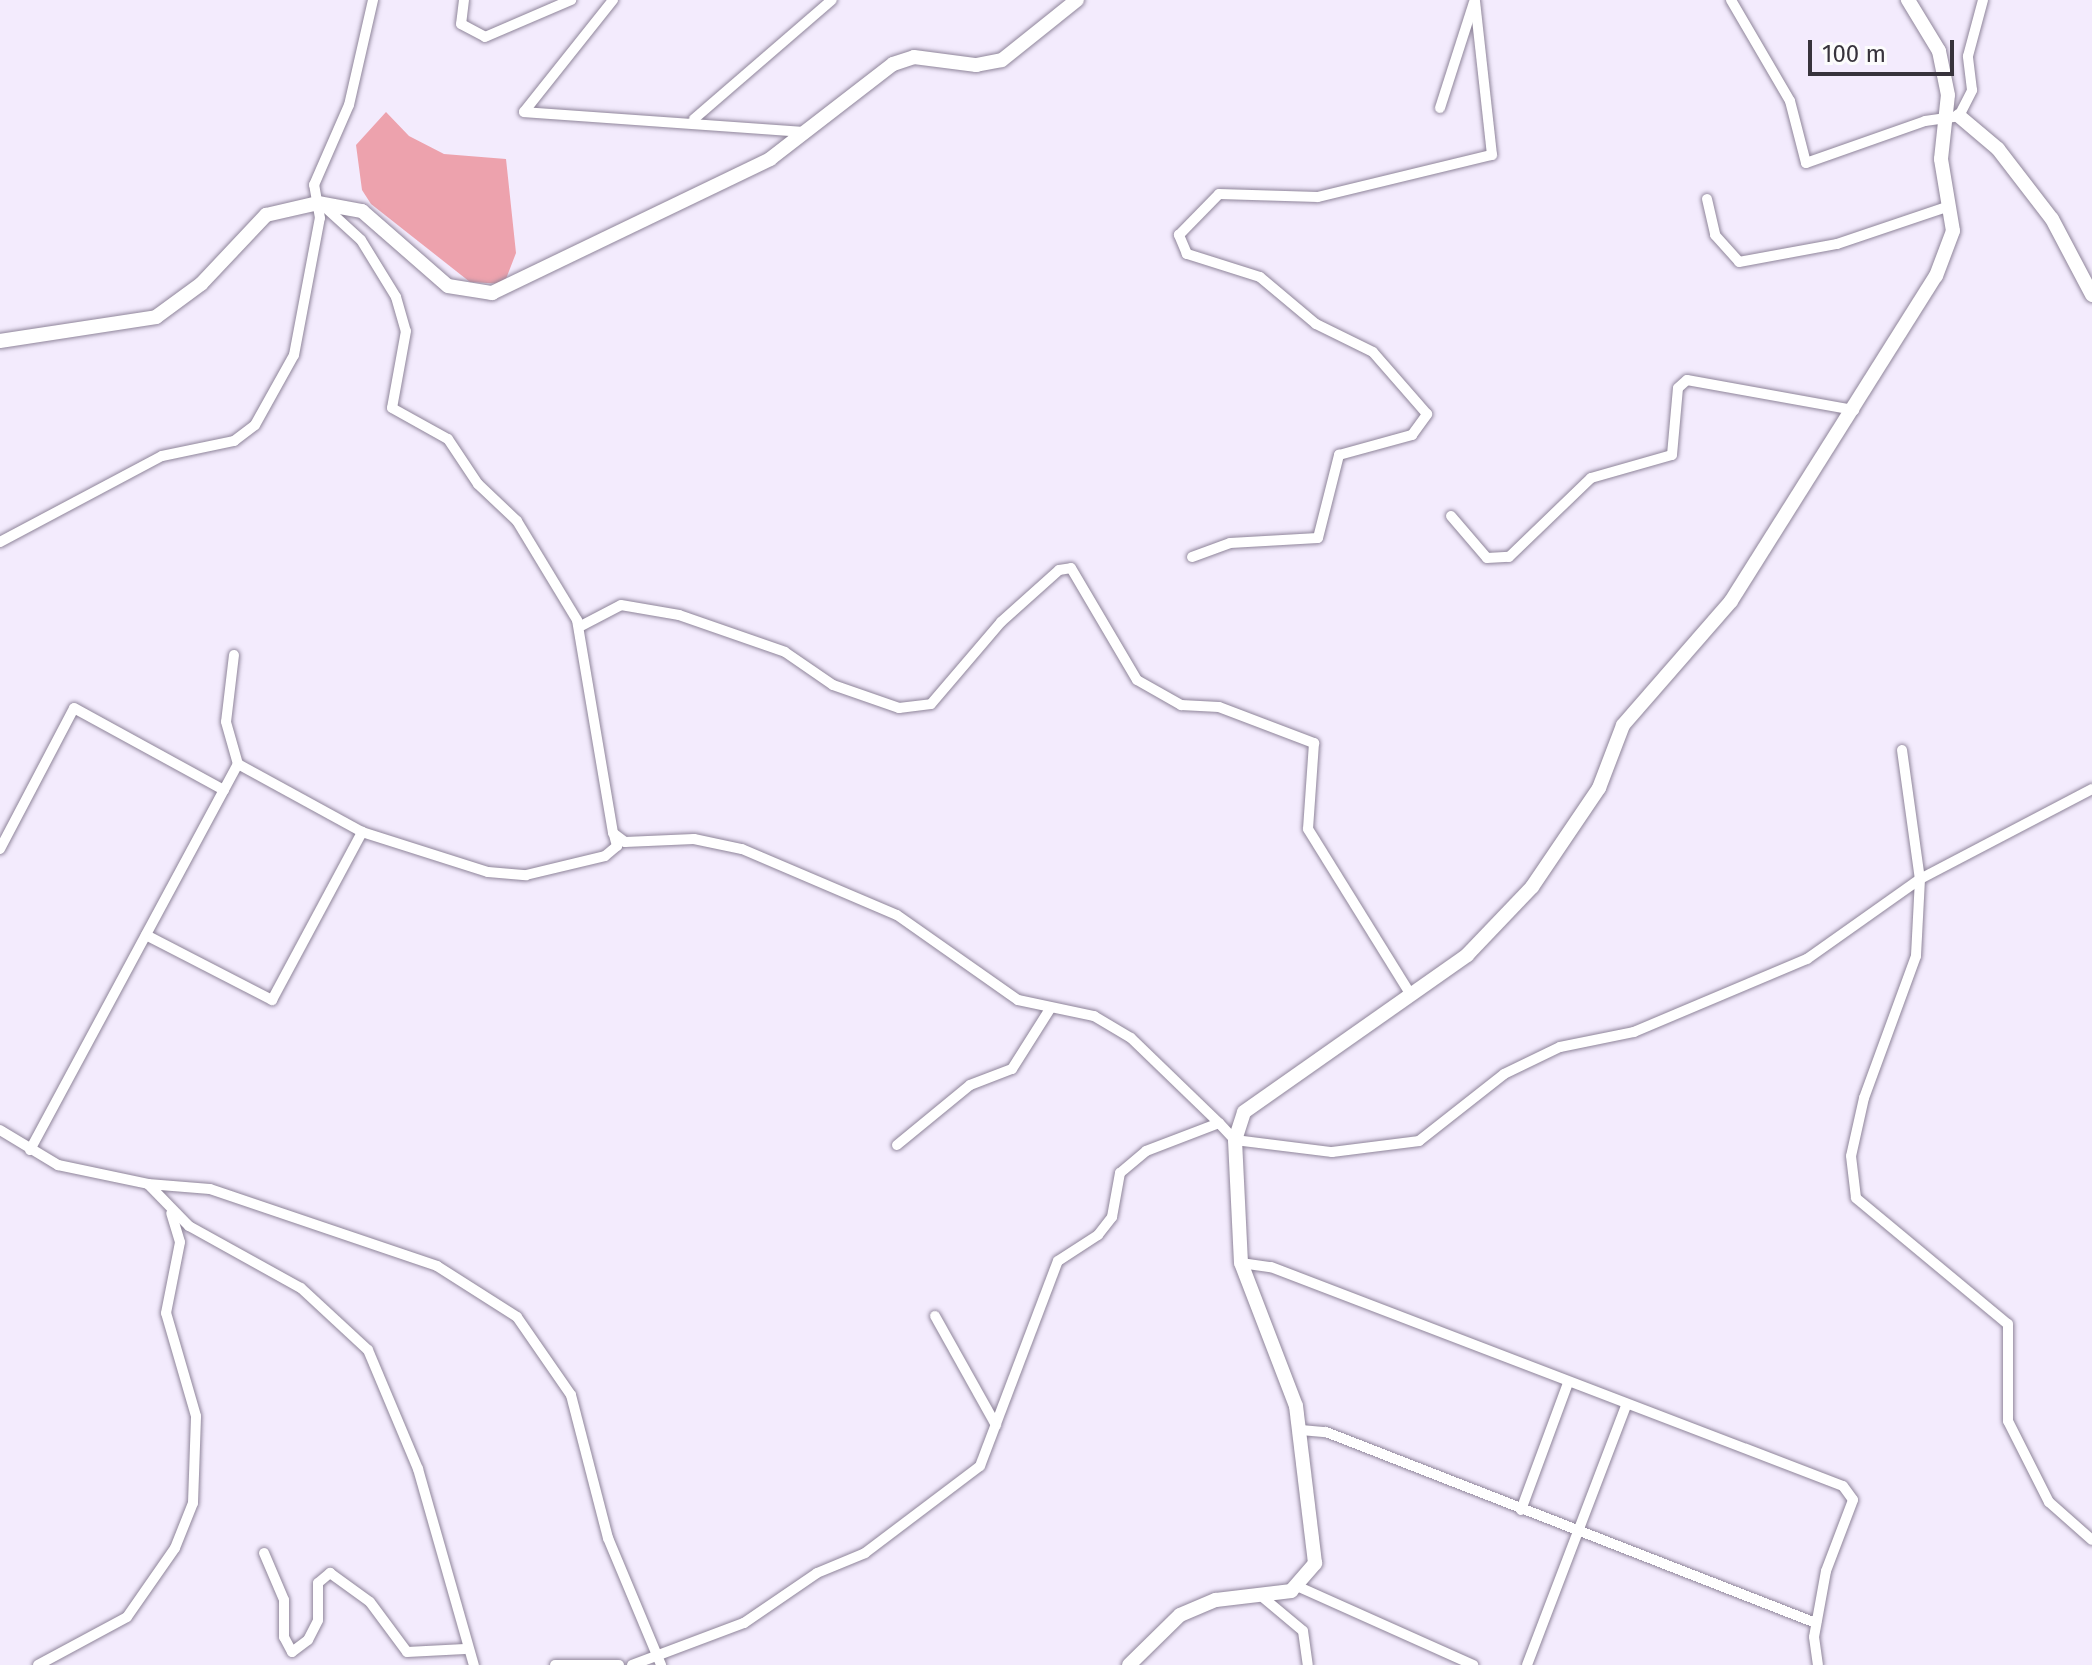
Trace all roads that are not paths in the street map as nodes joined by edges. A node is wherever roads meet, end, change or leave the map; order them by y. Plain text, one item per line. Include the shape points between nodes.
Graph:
1 (373, 0) edge
2 (464, 0) edge
3 (571, 0) edge
4 (613, 0) edge
5 (832, 0) edge
6 (1077, 0) edge
7 (1475, 0) edge
8 (1731, 0) edge
9 (1908, 0) edge
10 (1983, 0) edge
11 (1440, 108) dead end
12 (1952, 118) junction
13 (694, 119) junction
14 (808, 132) junction
15 (1707, 199) dead end
16 (318, 203) junction
17 (1949, 206) junction
18 (2092, 295) edge
19 (0, 341) edge
20 (1854, 410) junction
21 (1451, 516) dead end
22 (0, 542) edge
23 (1192, 557) dead end
24 (579, 627) junction
25 (234, 655) dead end
26 (1902, 750) dead end
27 (238, 764) junction
28 (2092, 789) edge
29 (224, 790) junction
30 (362, 832) junction
31 (613, 833) junction
32 (0, 849) edge
33 (1920, 879) junction
34 (146, 935) junction
35 (1411, 995) junction
36 (1050, 1009) junction
37 (1219, 1123) junction
38 (0, 1130) edge
39 (1235, 1140) junction
40 (897, 1145) dead end
41 (30, 1150) junction
42 (148, 1184) junction
43 (169, 1208) junction
44 (1241, 1263) junction
45 (935, 1316) dead end
46 (1568, 1383) junction
47 (1626, 1406) junction
48 (996, 1425) junction
49 (1301, 1430) junction
50 (1521, 1510) junction
51 (1578, 1532) junction
52 (2092, 1540) edge
53 (264, 1553) dead end
54 (1299, 1587) junction
55 (1260, 1595) junction
56 (1816, 1623) junction
57 (465, 1649) junction
58 (656, 1654) junction
59 (38, 1665) edge
60 (474, 1665) edge
61 (555, 1665) edge
62 (619, 1665) edge
63 (632, 1665) edge
64 (661, 1665) edge
65 (1129, 1665) edge
66 (1308, 1665) edge
67 (1473, 1665) edge
68 (1527, 1665) edge
69 (1818, 1665) edge

1 - 16 street via 349,105 314,185
2 - 3 street via 461,24 485,37
4 - 13 street via 524,112
5 - 13 street
6 - 14 street via 1002,60 976,65 914,57 893,64
7 - 11 street
7 - 23 street via 1492,155 1318,197 1219,194 1179,235 1187,254 1260,277 1316,324 1373,352 1427,414 1412,435 1339,455 1318,538 1230,543
8 - 12 street via 1790,101 1806,163
9 - 12 street via 1939,51
10 - 12 street via 1968,56 1972,90
12 - 17 street via 1941,159
12 - 18 street via 1998,149 2052,219
13 - 14 street
14 - 16 street via 741,175 492,293 448,286 362,211
15 - 17 street via 1715,235 1739,262 1837,244
16 - 19 street via 266,215 201,284 156,317
16 - 22 street via 294,355 255,425 234,441 162,456
16 - 24 street via 361,240 396,297 406,331 392,408 448,439 478,484 517,521
17 - 20 street via 1953,231 1936,276
20 - 21 street via 1687,380 1678,388 1672,455 1591,478 1509,557 1487,558
20 - 35 street via 1789,500 1731,601 1623,725 1599,788 1532,887 1467,955
24 - 31 street
24 - 35 street via 621,605 679,615 785,652 833,685 899,708 931,704 1001,622 1059,570 1071,568 1137,680 1181,705 1219,707 1314,743 1308,829
25 - 27 street via 226,722
26 - 33 street
27 - 29 street
27 - 30 street
28 - 33 street
29 - 32 street via 74,708
29 - 34 street
30 - 31 street via 488,872 526,875 605,856 617,846
30 - 34 street via 272,1000
31 - 36 street via 625,842 694,839 742,849 897,915 1018,1000
33 - 39 street via 1807,959 1634,1032 1560,1047 1504,1074 1419,1141 1354,1153
33 - 52 street via 1916,956 1864,1098 1851,1156 1856,1198 2008,1324 2008,1421 2049,1502
34 - 41 street
35 - 39 street via 1274,1085 1244,1112
36 - 37 street via 1094,1016 1131,1038
36 - 40 street via 1012,1069 970,1085
37 - 39 street
37 - 48 street via 1189,1130 1120,1173 1112,1217 1058,1261 1043,1289
38 - 41 street
39 - 44 street
41 - 42 street via 58,1165
42 - 43 street
42 - 58 street via 210,1189 437,1266 517,1317 571,1395 608,1538
43 - 57 street via 301,1288 368,1350 418,1469
43 - 59 street via 180,1242 166,1313 196,1416 193,1503 175,1548 127,1617
44 - 46 street via 1271,1267
44 - 49 street
45 - 48 street
46 - 47 street
46 - 50 street
47 - 51 street
47 - 56 street via 1848,1491 1853,1500
48 - 58 street via 980,1466 865,1553 817,1573 744,1623
49 - 50 street via 1326,1432
49 - 54 street via 1315,1552
50 - 51 street
51 - 56 street
51 - 68 street
53 - 57 street via 284,1600 284,1637 292,1652 308,1640 318,1620 318,1583 330,1573 370,1602 407,1652
54 - 55 street
54 - 67 street
55 - 65 street via 1216,1600 1180,1615
55 - 66 street via 1303,1631
56 - 69 street
57 - 60 street
58 - 63 street
58 - 64 street
61 - 62 street

